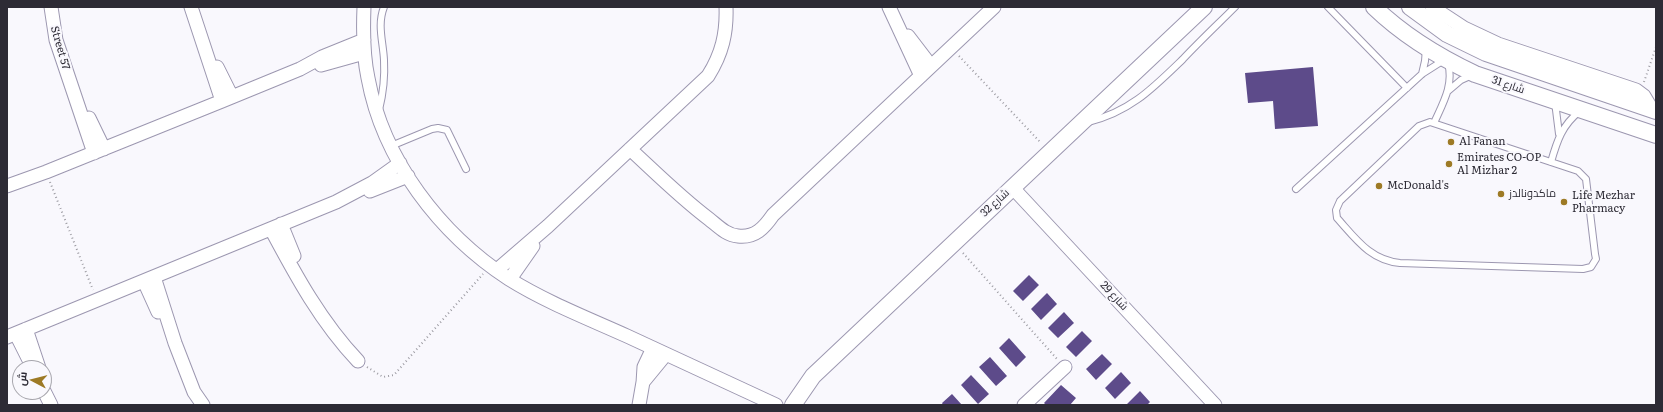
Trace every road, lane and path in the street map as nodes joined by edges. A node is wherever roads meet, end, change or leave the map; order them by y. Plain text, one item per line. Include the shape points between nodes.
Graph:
1 (51, 7) edge
2 (191, 7) edge
3 (364, 7) edge
4 (384, 7) edge
5 (726, 7) edge
6 (890, 7) edge
7 (994, 7) edge
8 (1204, 7) edge
9 (1236, 7) edge
10 (1328, 7) edge
11 (1374, 7) edge
12 (1432, 7) edge
13 (1409, 8) edge
14 (364, 40) junction
15 (951, 47) junction
16 (1656, 47) edge
17 (1426, 48) junction
18 (364, 54) junction
19 (1446, 60) junction
20 (931, 66) junction
21 (300, 69) junction
22 (1422, 74) junction
23 (1475, 74) junction
24 (921, 76) junction
25 (1407, 88) junction
26 (1448, 91) junction
27 (1640, 92) junction
28 (227, 99) junction
29 (1555, 101) junction
30 (1581, 110) junction
31 (1655, 111) edge
32 (378, 116) junction
33 (1434, 123) junction
34 (1079, 124) junction
35 (1656, 135) edge
36 (1559, 136) junction
37 (391, 146) junction
38 (630, 150) junction
39 (99, 151) junction
40 (1050, 153) junction
41 (1551, 162) junction
42 (400, 163) junction
43 (466, 169) dead end
44 (46, 172) junction
45 (408, 176) junction
46 (10, 187) edge
47 (1012, 187) junction
48 (1296, 189) dead end
49 (336, 202) junction
50 (548, 226) junction
51 (276, 227) junction
52 (954, 243) junction
53 (494, 268) junction
54 (149, 279) junction
55 (510, 279) junction
56 (98, 300) junction
57 (16, 333) edge
58 (653, 348) junction
59 (666, 354) junction
60 (28, 360) edge
61 (34, 360) edge
62 (358, 361) joint
63 (1065, 367) joint
64 (643, 383) junction
65 (203, 405) edge
66 (639, 405) edge
67 (776, 405) edge
68 (793, 405) edge
69 (1024, 405) edge
70 (1215, 405) edge

1 - 39 street, Street 57 via 56,40
2 - 28 street
3 - 14 street
4 - 32 lane via 380,28 384,76
5 - 38 street via 726,30 722,49 708,76
6 - 20 street
6 - 24 street
7 - 15 street
8 - 34 street, شارع 32
9 - 34 lane via 1144,96 1113,114
10 - 25 lane
11 - 17 street, شارع 31
12 - 27 street via 1464,28 1498,44
13 - 31 street, شارع 31 via 1447,34 1486,53
14 - 18 street
14 - 21 street
15 - 20 street
15 - 40 path
16 - 27 path
17 - 19 street, شارع 31
17 - 22 lane
18 - 21 street
18 - 32 street
19 - 22 lane
19 - 23 street, شارع 31
19 - 26 lane via 1450,76
20 - 24 street
21 - 28 street
22 - 25 lane
23 - 26 lane via 1461,80
23 - 29 street, شارع 31
24 - 38 street via 757,233 744,236 727,233 685,201
25 - 48 lane
26 - 33 lane
27 - 31 street
28 - 39 street
29 - 30 street, شارع 31
29 - 36 lane
30 - 35 street, شارع 31
30 - 36 lane via 1568,121
32 - 37 street
33 - 41 lane
33 - 41 lane via 1419,126 1340,201 1337,207 1337,218 1370,253 1385,260 1400,263 1584,269 1591,267 1596,259 1586,179 1578,172
34 - 40 street, شارع 32
36 - 41 lane
37 - 42 street
37 - 43 lane via 432,129 447,130
38 - 50 street
39 - 44 street
40 - 47 street, شارع 32
42 - 45 street
42 - 49 street via 372,183
44 - 46 street
44 - 56 path
45 - 49 street
45 - 53 street via 449,229
47 - 52 street, شارع 32
47 - 70 street, شارع 29
49 - 51 street
50 - 53 street
50 - 55 street
51 - 54 street
51 - 62 street via 305,290 325,322
52 - 63 path
52 - 68 street, شارع 32 via 813,376
53 - 55 street
53 - 62 path via 394,376 383,377
54 - 56 street
54 - 65 street via 194,392
55 - 58 street via 544,298
56 - 57 street
57 - 60 street
57 - 61 street
58 - 59 street
58 - 64 street via 644,367
59 - 64 street
59 - 67 street
63 - 69 street
64 - 66 street

